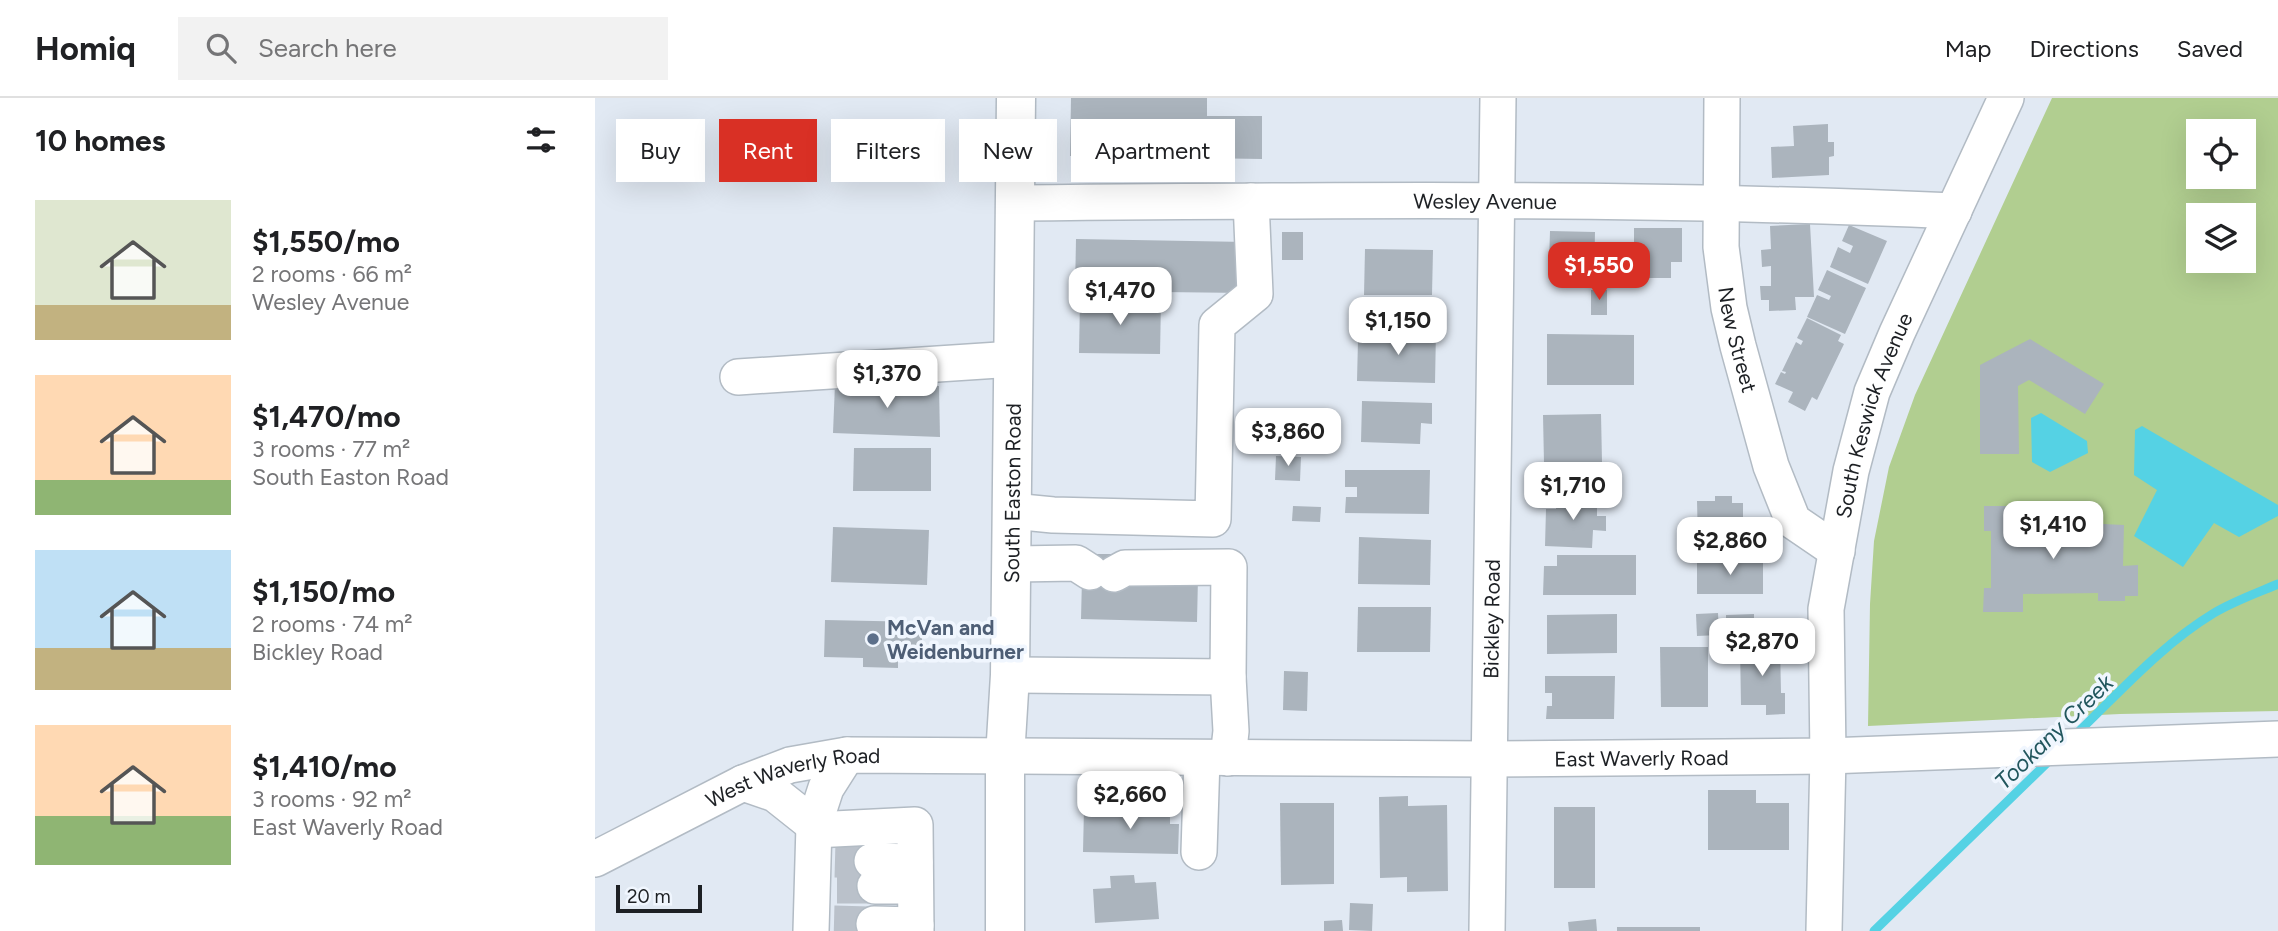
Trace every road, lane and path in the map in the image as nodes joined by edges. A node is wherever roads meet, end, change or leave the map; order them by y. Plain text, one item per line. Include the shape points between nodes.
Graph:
1 (1016, 98) edge
2 (1498, 98) edge
3 (1722, 98) edge
4 (2006, 98) edge
5 (1498, 199) junction
6 (1251, 201) junction
7 (1723, 201) junction
8 (1016, 203) junction
9 (1954, 211) junction
10 (1014, 359) junction
11 (738, 377) dead end
12 (1012, 511) junction
13 (1837, 551) junction
14 (1011, 564) junction
15 (1010, 675) junction
16 (1229, 677) junction
17 (2278, 739) edge
18 (846, 755) junction
19 (1828, 756) junction
20 (1005, 757) junction
21 (1215, 758) junction
22 (1490, 759) junction
23 (743, 783) junction
24 (1199, 852) dead end
25 (821, 858) junction
26 (595, 859) edge
27 (873, 874) tunnel mouth
28 (915, 874) junction
29 (874, 924) tunnel mouth
30 (819, 926) edge
31 (916, 928) edge
32 (1005, 931) edge
33 (1487, 931) edge
34 (1824, 931) edge

1 - 8 main road, South Easton Road
2 - 5 street, Bickley Road
3 - 7 street, New Street
4 - 9 street, South Keswick Avenue
5 - 6 street, Wesley Avenue
5 - 7 street, Wesley Avenue
5 - 22 street, Bickley Road
6 - 8 street, Wesley Avenue
6 - 12 street via 1255,294 1217,325 1213,519
7 - 9 street, Wesley Avenue
7 - 13 street, New Street via 1721,247 1729,308 1771,466 1793,521
8 - 10 main road, South Easton Road
9 - 13 street, South Keswick Avenue via 1872,392 1851,471
10 - 11 street
10 - 12 main road, South Easton Road
12 - 14 main road, South Easton Road
13 - 19 street, South Keswick Avenue via 1826,609
14 - 15 main road, South Easton Road
14 - 16 street via 1229,567
15 - 16 street
15 - 20 main road, South Easton Road
16 - 21 street via 1231,731
17 - 19 street, East Waverly Road
18 - 20 street, West Waverly Road
18 - 23 street, West Waverly Road via 790,765
18 - 25 street via 826,788
19 - 22 street, East Waverly Road
19 - 34 street, South Keswick Avenue
20 - 21 street, East Waverly Road
20 - 32 main road, South Easton Road
21 - 22 street, East Waverly Road
21 - 24 street
22 - 33 street, Bickley Road
23 - 25 street via 775,794
23 - 26 street, West Waverly Road
25 - 28 street via 915,825
25 - 30 street
27 - 28 street
28 - 31 street
29 - 31 street

